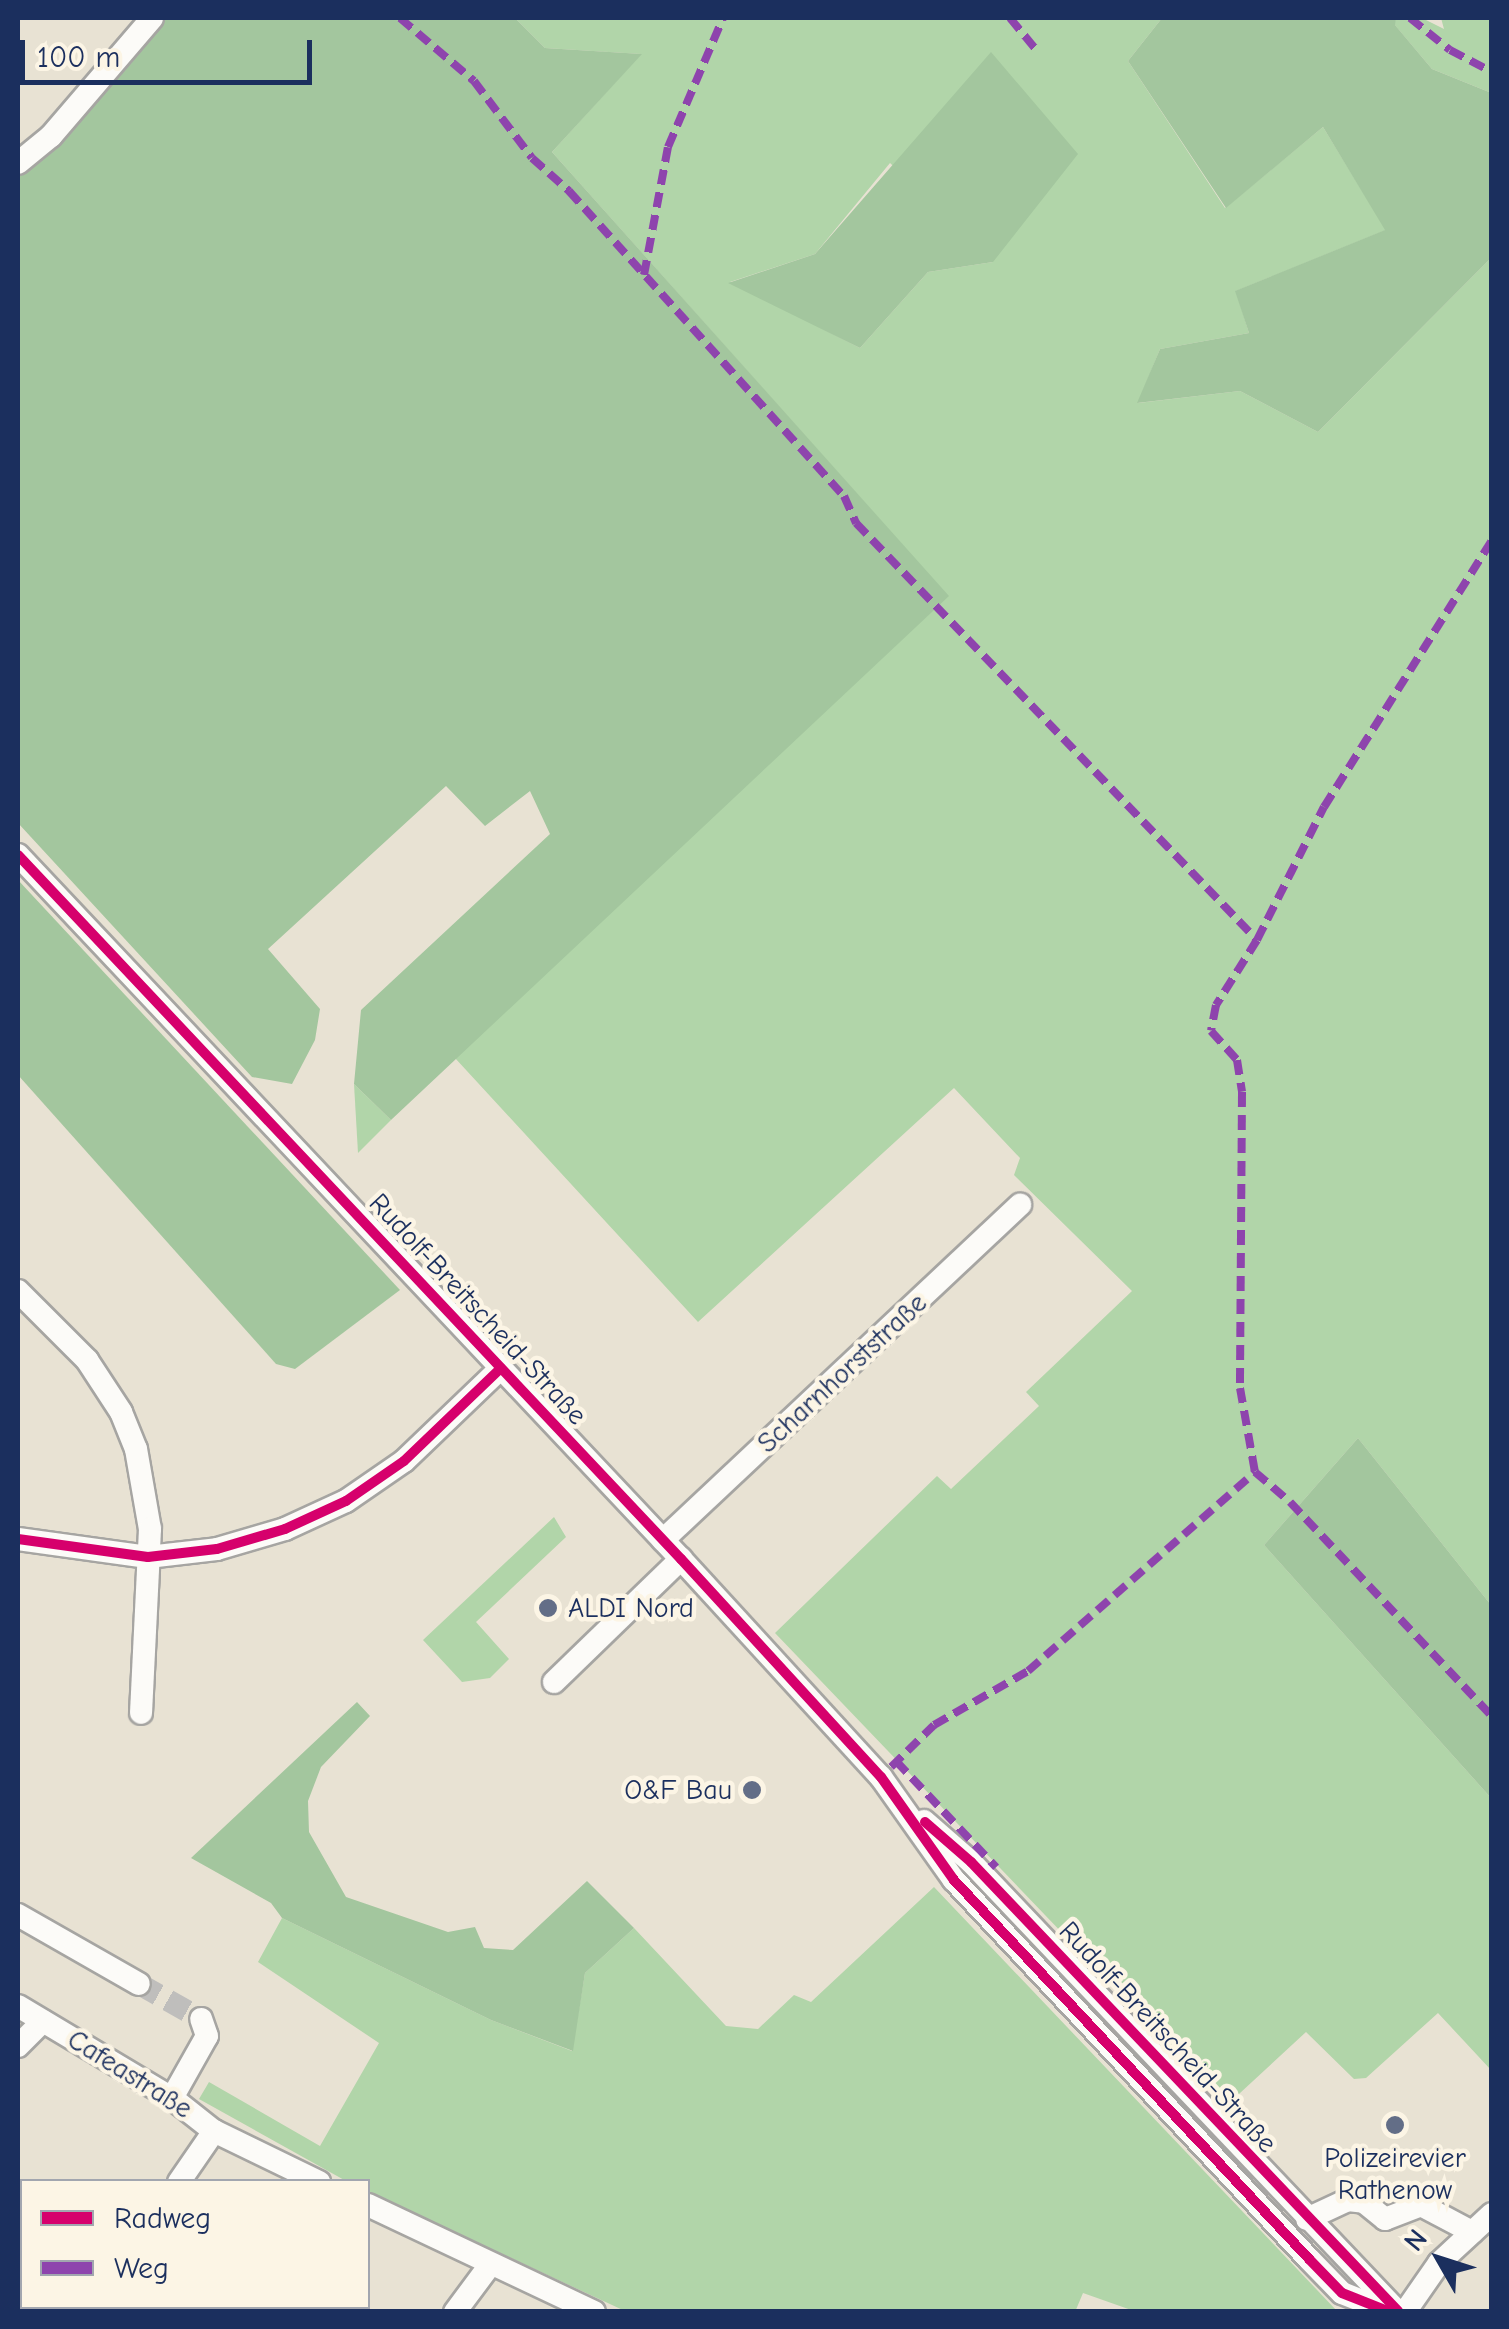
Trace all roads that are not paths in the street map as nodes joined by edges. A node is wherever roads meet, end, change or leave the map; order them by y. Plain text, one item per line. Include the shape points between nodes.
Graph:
1 (141, 21) edge
2 (18, 162) edge
3 (18, 855) edge
4 (1020, 1205) dead end
5 (18, 1291) edge
6 (502, 1368) junction
7 (18, 1539) edge
8 (663, 1540) junction
9 (148, 1557) junction
10 (681, 1559) junction
11 (554, 1682) dead end
12 (141, 1712) dead end
13 (899, 1800) junction
14 (18, 1914) edge
15 (139, 1984) tunnel mouth
16 (18, 2006) edge
17 (200, 2019) dead end
18 (43, 2021) junction
19 (18, 2046) edge
20 (172, 2098) junction
21 (208, 2124) junction
22 (180, 2179) edge
23 (313, 2179) edge
24 (370, 2206) edge
25 (1492, 2214) edge
26 (1307, 2219) junction
27 (1472, 2232) junction
28 (490, 2265) junction
29 (454, 2312) edge
30 (594, 2312) edge
31 (1390, 2312) edge
32 (1402, 2312) edge

1 - 2 street via 51,136
3 - 6 street, Rudolf-Breitscheid-Straße
4 - 8 street, Scharnhorststraße
5 - 9 street via 88,1360 121,1412 145,1484
6 - 8 street, Rudolf-Breitscheid-Straße
6 - 9 street via 404,1462 346,1501 253,1540
7 - 9 street via 60,1550
8 - 10 street, Rudolf-Breitscheid-Straße
9 - 12 street
10 - 11 street
10 - 13 street, Rudolf-Breitscheid-Straße
13 - 26 street, Rudolf-Breitscheid-Straße via 971,1862
13 - 31 street, Rudolf-Breitscheid-Straße via 954,1880 1309,2259 1342,2293
14 - 15 street
16 - 18 street, Cafeastraße
17 - 20 street via 207,2036
18 - 19 street
18 - 20 street, Cafeastraße
20 - 21 street, Cafeastraße
21 - 22 street
21 - 23 street, Cafeastraße
24 - 28 street
25 - 27 street
26 - 27 street via 1348,2200 1364,2202 1385,2219 1421,2205
26 - 32 street, Rudolf-Breitscheid-Straße
27 - 32 street
28 - 29 street
28 - 30 street

